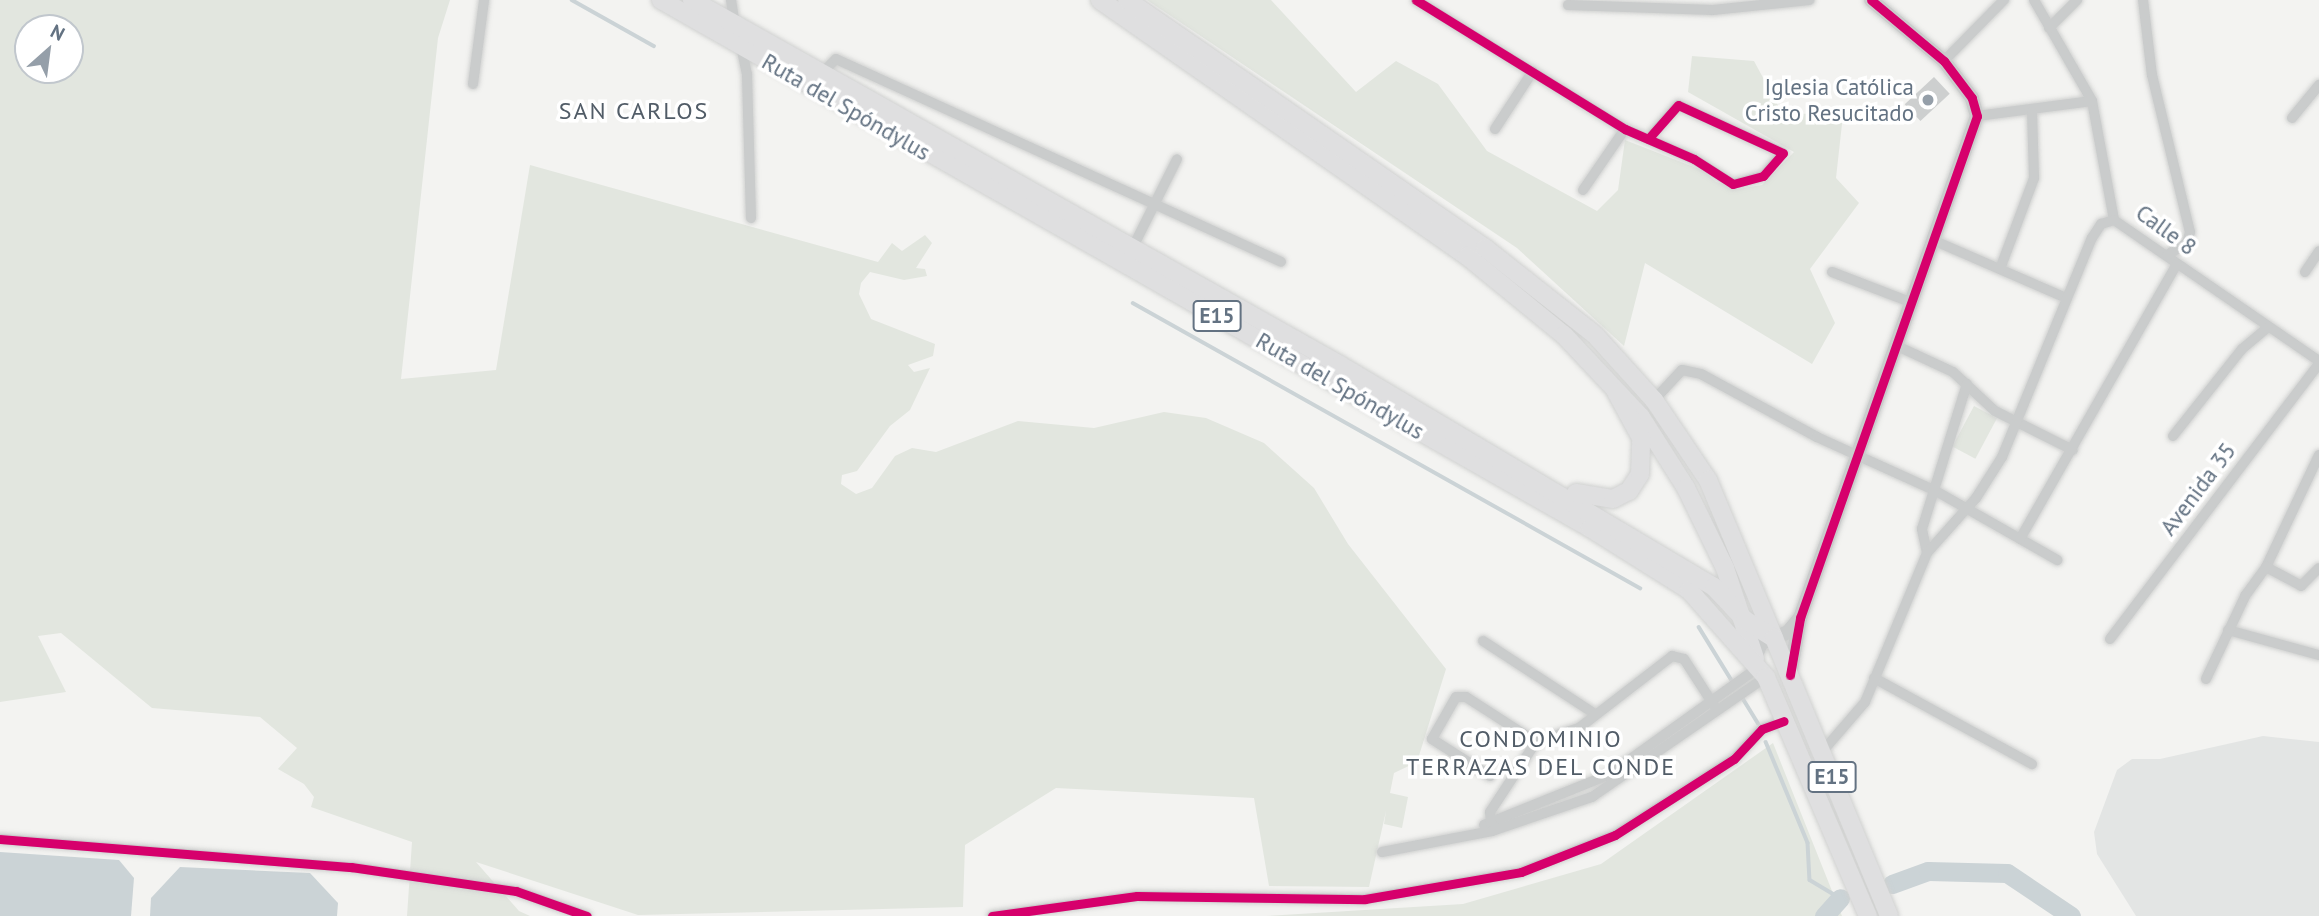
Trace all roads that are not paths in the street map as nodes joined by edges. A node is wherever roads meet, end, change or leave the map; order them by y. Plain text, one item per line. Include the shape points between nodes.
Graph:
1 (484, 0) edge
2 (661, 0) edge
3 (692, 0) edge
4 (731, 0) edge
5 (1100, 0) edge
6 (1127, 0) edge
7 (1416, 0) edge
8 (1809, 0) edge
9 (1871, 0) edge
10 (2004, 0) edge
11 (2034, 0) edge
12 (2077, 0) edge
13 (2143, 0) edge
14 (1568, 5) dead end
15 (735, 24) junction
16 (2049, 28) junction
17 (741, 46) junction
18 (1944, 61) junction
19 (1533, 71) junction
20 (823, 72) junction
21 (473, 84) dead end
22 (2319, 85) edge
23 (2092, 101) junction
24 (2032, 112) junction
25 (1977, 116) junction
26 (2292, 118) dead end
27 (1495, 129) dead end
28 (1625, 129) junction
29 (1648, 139) junction
30 (1177, 159) dead end
31 (1583, 190) dead end
32 (1154, 204) junction
33 (751, 218) dead end
34 (2114, 220) junction
35 (1934, 242) junction
36 (1133, 247) junction
37 (2319, 251) edge
38 (2167, 255) junction
39 (1281, 262) dead end
40 (2177, 264) junction
41 (2000, 269) junction
42 (1832, 272) dead end
43 (2305, 272) dead end
44 (2066, 298) junction
45 (1910, 302) junction
46 (2267, 328) junction
47 (1895, 345) junction
48 (2319, 362) edge
49 (1967, 384) junction
50 (1616, 392) junction
51 (1654, 400) junction
52 (2018, 424) junction
53 (2173, 436) dead end
54 (2073, 450) junction
55 (1857, 453) junction
56 (2319, 455) edge
57 (1533, 477) junction
58 (1934, 491) junction
59 (1965, 508) junction
60 (2020, 539) junction
61 (1927, 553) junction
62 (2057, 561) dead end
63 (2266, 568) junction
64 (2317, 575) edge
65 (1800, 618) junction
66 (1745, 620) junction
67 (2228, 630) junction
68 (1774, 638) junction
69 (2110, 639) dead end
70 (1483, 641) dead end
71 (2319, 655) edge
72 (1760, 667) junction
73 (1790, 675) junction
74 (1874, 678) junction
75 (2206, 679) dead end
76 (1710, 699) junction
77 (1717, 710) junction
78 (1595, 714) junction
79 (1784, 721) junction
80 (1670, 736) junction
81 (1536, 742) junction
82 (1822, 752) junction
83 (2032, 764) dead end
84 (1490, 776) dead end
85 (1490, 826) junction
86 (0, 839) edge
87 (1382, 852) dead end
88 (587, 916) edge
89 (992, 916) edge
90 (1868, 916) edge
91 (1889, 916) edge

1 - 21 street
2 - 17 main road, Ruta del Spóndylus / E15
3 - 15 main road, Ruta del Spóndylus / E15
4 - 15 street
5 - 50 main road via 1510,287
6 - 51 main road via 1558,302
7 - 19 street
8 - 14 street via 1713,10
9 - 18 street
10 - 18 street
11 - 16 street
12 - 16 street
13 - 38 street via 2152,75 2190,232 2187,243
15 - 20 main road, Ruta del Spóndylus / E15
16 - 23 street
17 - 33 street via 747,75
17 - 72 main road, Ruta del Spóndylus / E15 via 1590,528 1689,590
18 - 25 street via 1972,98
19 - 27 street
19 - 28 street
20 - 32 street via 836,59
20 - 36 main road, Ruta del Spóndylus / E15
22 - 26 street
23 - 24 street
23 - 34 street, Calle 8
24 - 25 street
24 - 41 street via 2034,178
25 - 35 street
28 - 29 street
28 - 31 street
29 - 29 street via 1724,174 1733,184 1763,176 1783,153 1678,105
30 - 32 street
32 - 36 street
32 - 39 street
34 - 38 street, Calle 8
34 - 44 street via 2101,224
35 - 41 street
35 - 45 street
36 - 57 main road, Ruta del Spóndylus / E15
37 - 43 street
38 - 40 street, Calle 8
40 - 46 street, Calle 8
40 - 54 street
41 - 44 street
42 - 45 street
44 - 52 street
45 - 47 street
46 - 48 street, Calle 8
46 - 53 street via 2242,349
47 - 49 street
47 - 55 street
48 - 69 street, Avenida 35
49 - 52 street via 1984,404
49 - 58 street
50 - 57 main road via 1644,448 1642,468 1629,491 1595,500
50 - 66 main road via 1642,417 1686,488
51 - 55 street via 1682,370 1694,372
51 - 68 main road via 1708,480
52 - 54 street
52 - 59 street via 1976,498
54 - 60 street
55 - 58 street
55 - 65 street
56 - 63 street
57 - 66 main road, Ruta del Spóndylus / E15 via 1687,569
58 - 59 street
58 - 61 street via 1921,537
59 - 60 street
59 - 61 street
60 - 62 street
61 - 74 street
63 - 64 street via 2301,586
63 - 67 street
65 - 68 street
65 - 73 street
66 - 68 main road, Ruta del Spóndylus / E15
66 - 72 main road
67 - 71 street
67 - 75 street
68 - 72 street via 1760,643
68 - 73 main road, E15
70 - 78 street
72 - 76 street
72 - 77 street via 1744,691
72 - 79 main road, Ruta del Spóndylus / E15
73 - 82 main road, E15
74 - 82 street via 1865,702
74 - 83 street
76 - 77 street
76 - 78 street via 1684,659 1676,655
76 - 80 street
77 - 80 street
78 - 81 street via 1568,734
79 - 89 street via 1762,729 1734,759 1615,835 1521,872 1365,899 1137,896
79 - 90 main road, Ruta del Spóndylus / E15
80 - 85 street via 1590,792
81 - 84 street via 1466,697 1456,697 1432,739
81 - 85 street
82 - 91 main road, E15
85 - 87 street via 1471,836
86 - 88 street via 351,867 516,891

